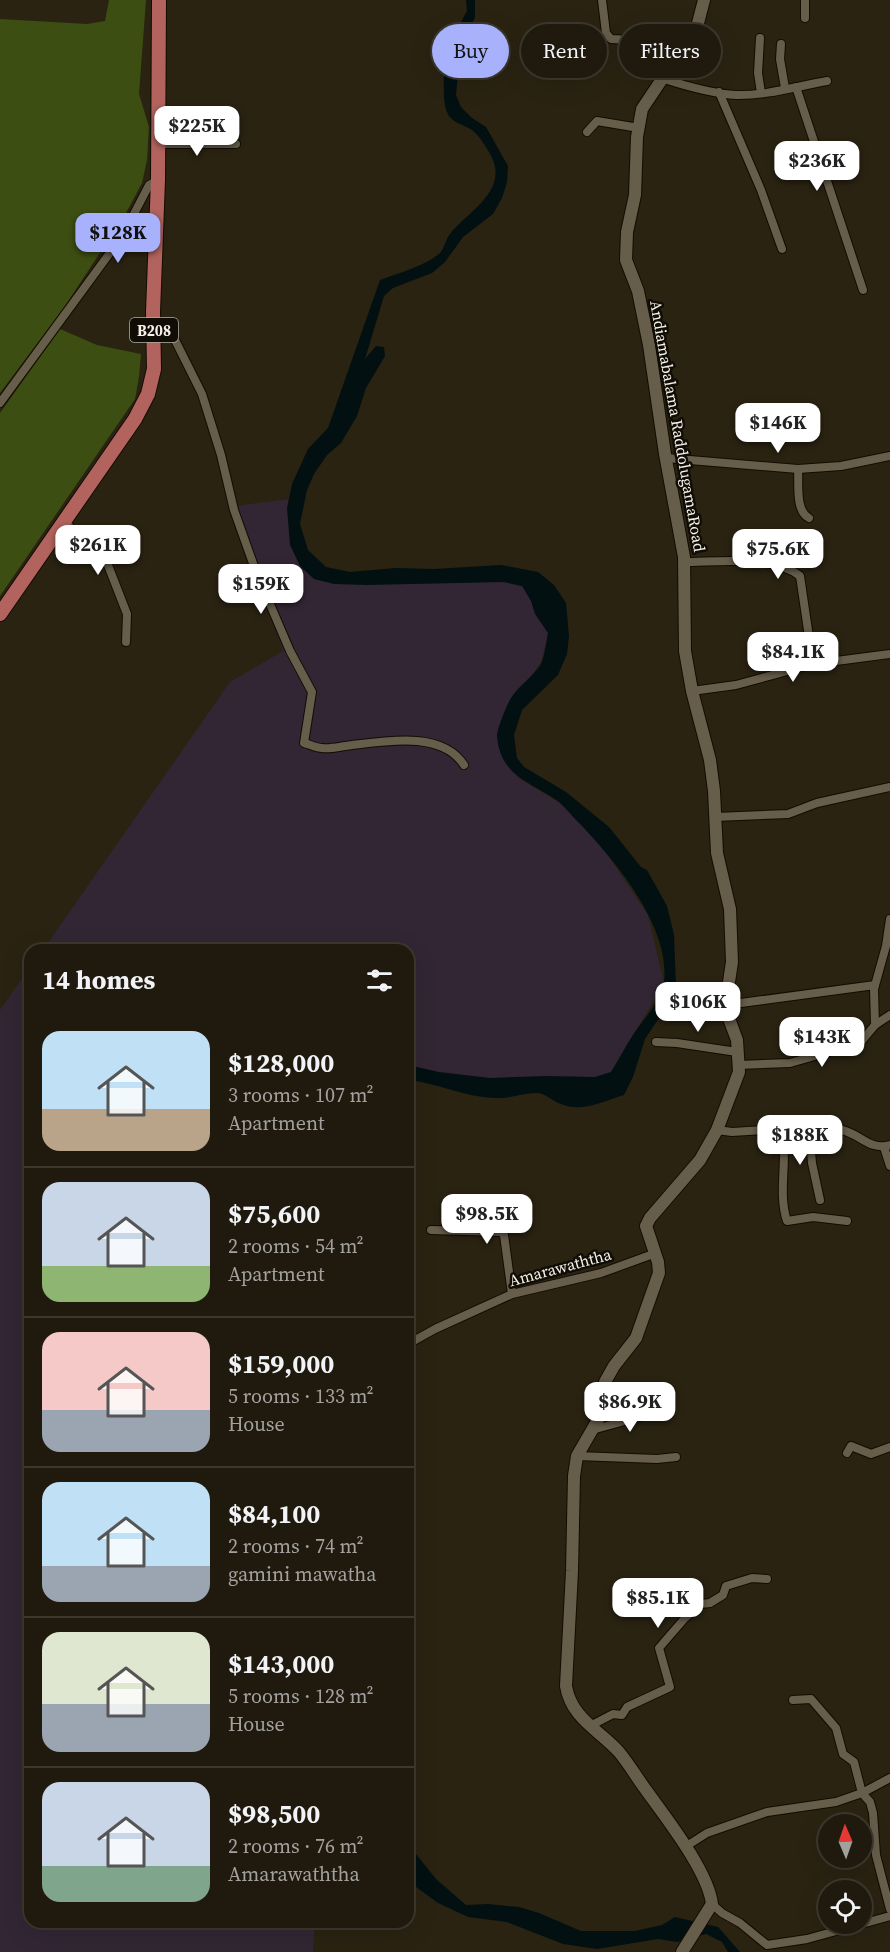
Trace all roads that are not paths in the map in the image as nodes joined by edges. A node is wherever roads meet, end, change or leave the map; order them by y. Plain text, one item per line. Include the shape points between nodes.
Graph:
1 (159, 0) edge
2 (602, 0) edge
3 (704, 0) edge
4 (805, 0) edge
5 (805, 18) dead end
6 (698, 24) edge
7 (760, 38) dead end
8 (619, 39) edge
9 (781, 44) dead end
10 (663, 79) joint
11 (827, 81) dead end
12 (796, 87) junction
13 (785, 88) junction
14 (719, 92) junction
15 (761, 93) junction
16 (639, 128) junction
17 (587, 132) dead end
18 (158, 144) junction
19 (236, 144) dead end
20 (158, 180) junction
21 (782, 249) dead end
22 (864, 290) dead end
23 (154, 318) junction
24 (0, 403) edge
25 (890, 456) edge
26 (666, 458) junction
27 (798, 469) junction
28 (809, 518) dead end
29 (64, 521) junction
30 (684, 562) junction
31 (0, 614) edge
32 (126, 642) dead end
33 (890, 654) edge
34 (813, 664) junction
35 (692, 691) junction
36 (464, 765) dead end
37 (890, 787) edge
38 (715, 817) junction
39 (890, 919) edge
40 (875, 985) junction
41 (726, 1005) junction
42 (890, 1015) edge
43 (875, 1025) junction
44 (656, 1042) dead end
45 (738, 1052) junction
46 (738, 1065) junction
47 (809, 1128) junction
48 (781, 1129) junction
49 (717, 1130) junction
50 (887, 1146) edge
51 (890, 1166) edge
52 (820, 1200) dead end
53 (847, 1221) dead end
54 (431, 1230) dead end
55 (656, 1254) junction
56 (512, 1294) junction
57 (414, 1341) edge
58 (661, 1411) dead end
59 (592, 1430) junction
60 (890, 1447) edge
61 (847, 1454) dead end
62 (577, 1456) junction
63 (676, 1457) dead end
64 (767, 1579) dead end
65 (794, 1700) dead end
66 (590, 1726) junction
67 (890, 1778) edge
68 (861, 1793) junction
69 (685, 1847) junction
70 (712, 1904) junction
71 (890, 1909) edge
72 (890, 1916) edge
73 (682, 1952) edge

1 - 18 main road, B208
2 - 8 street via 606,33 611,39
3 - 6 street, Andiamabalama RaddolugamaRoad
4 - 5 street
7 - 15 street
9 - 13 street
10 - 14 street
10 - 16 street, Andiamabalama RaddolugamaRoad via 642,109
11 - 12 street
12 - 13 street
12 - 22 street
13 - 15 street
14 - 15 street
14 - 21 street
16 - 17 street via 597,121
16 - 26 street, Andiamabalama RaddolugamaRoad via 626,260 639,291
18 - 19 street
18 - 20 main road, B208
20 - 23 main road, B208
20 - 24 street via 149,185 123,235
23 - 29 main road, B208 via 154,369 148,394
23 - 36 street via 174,338 202,394 255,569 312,692 304,742 322,748 427,742 442,746
25 - 27 street via 841,466
26 - 27 street
26 - 30 street, Andiamabalama RaddolugamaRoad
27 - 28 street via 800,508
29 - 31 main road, B208
29 - 32 street via 82,542 97,543 106,560 127,614
30 - 34 street via 758,562 792,569 800,576
30 - 35 street, Andiamabalama RaddolugamaRoad via 685,651
33 - 34 street
34 - 35 street via 736,685
35 - 38 street, Andiamabalama RaddolugamaRoad via 710,760
37 - 38 street via 817,803 788,814
38 - 41 street, Andiamabalama RaddolugamaRoad via 717,853 730,909 732,962
39 - 40 street
40 - 41 street
40 - 43 street
41 - 45 street, Andiamabalama RaddolugamaRoad
42 - 43 street
43 - 46 street via 860,1043 840,1049 790,1063
44 - 45 street
45 - 46 street, Andiamabalama RaddolugamaRoad
46 - 49 street, Andiamabalama RaddolugamaRoad via 739,1072
47 - 48 street
47 - 50 street via 843,1130 875,1147
47 - 52 street
48 - 49 street
48 - 53 street via 785,1144 782,1206 787,1221 813,1217
49 - 55 street, Andiamabalama RaddolugamaRoad via 700,1160 646,1226
50 - 51 street
54 - 56 street via 501,1232
55 - 56 street, Amarawaththa via 601,1273
55 - 59 street, Andiamabalama RaddolugamaRoad via 659,1273 636,1338 605,1382 599,1418
56 - 57 street, Amarawaththa
58 - 59 street
59 - 62 street, Andiamabalama RaddolugamaRoad
60 - 61 street via 871,1454 851,1446
62 - 63 street
62 - 66 street, Andiamabalama RaddolugamaRoad via 566,1686 576,1712
64 - 66 street via 752,1578 726,1586 723,1595 701,1604 659,1648 670,1687 627,1707 622,1715 613,1714
65 - 68 street via 811,1699 836,1728 843,1754 854,1762
66 - 69 street, Andiamabalama RaddolugamaRoad via 619,1752
67 - 68 street
68 - 69 street via 836,1802 767,1812 707,1833
68 - 71 street via 870,1802 873,1813 876,1855
69 - 70 street, Andiamabalama RaddolugamaRoad via 711,1892
70 - 72 street via 767,1946
70 - 73 street

